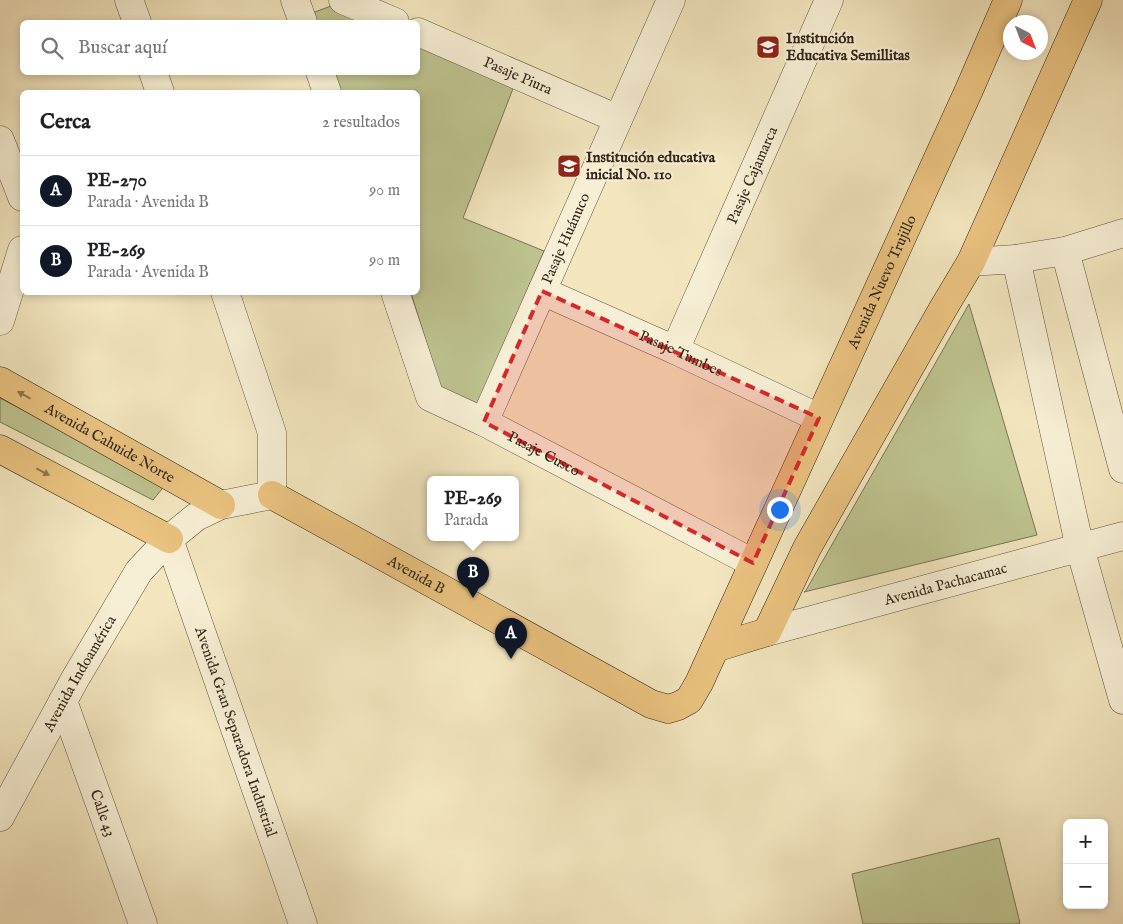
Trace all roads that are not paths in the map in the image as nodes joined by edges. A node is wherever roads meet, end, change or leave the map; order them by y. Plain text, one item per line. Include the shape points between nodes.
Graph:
1 (129, 0) edge
2 (296, 0) edge
3 (343, 0) edge
4 (671, 0) edge
5 (829, 0) edge
6 (1008, 0) edge
7 (1088, 0) edge
8 (136, 20) edge
9 (302, 20) edge
10 (390, 20) edge
11 (420, 33) edge
12 (154, 75) edge
13 (321, 75) edge
14 (159, 90) edge
15 (326, 90) edge
16 (618, 119) junction
17 (3, 152) edge
18 (20, 192) edge
19 (1123, 233) edge
20 (1065, 251) junction
21 (20, 256) edge
22 (1016, 259) junction
23 (971, 262) junction
24 (542, 291) junction
25 (233, 295) edge
26 (396, 295) edge
27 (0, 321) edge
28 (675, 350) junction
29 (0, 381) edge
30 (819, 418) junction
31 (484, 422) junction
32 (0, 449) edge
33 (1123, 469) edge
34 (272, 495) junction
35 (220, 505) junction
36 (1123, 536) edge
37 (169, 539) junction
38 (1080, 548) junction
39 (753, 563) junction
40 (768, 632) junction
41 (715, 648) junction
42 (1123, 700) edge
43 (63, 701) junction
44 (7, 788) edge
45 (0, 817) edge
46 (137, 919) edge
47 (303, 924) edge

1 - 8 street
2 - 9 street
3 - 10 street
4 - 16 street, Pasaje Huánuco
5 - 28 street, Pasaje Cajamarca
6 - 30 main road, Avenida Nuevo Trujillo
7 - 23 main road
11 - 16 street, Pasaje Piura
12 - 14 street
13 - 15 street
16 - 24 street, Pasaje Huánuco
17 - 18 street
19 - 20 street
20 - 22 street
20 - 33 street
21 - 27 street
22 - 23 street
22 - 38 street
23 - 40 main road via 807,548
24 - 28 street, Pasaje Tumbes
24 - 31 street, Pasaje Huánuco
25 - 34 street via 272,433
26 - 31 street, Pasaje Cusco via 430,397
28 - 30 street, Pasaje Tumbes
35 -> 29 main road, Avenida Cahuide Norte
30 - 39 main road, Avenida Nuevo Trujillo
31 - 39 street, Pasaje Cusco
32 -> 37 main road
34 - 35 street
34 - 41 main road, Avenida B via 651,704 668,709 689,700
35 - 37 street via 196,517
36 - 38 street, Avenida Pachacamac
37 - 43 street, Avenida Indoamérica via 139,571
37 - 47 street, Avenida Gran Separadora Industrial
38 - 40 street, Avenida Pachacamac
38 - 42 street
39 - 41 main road, Avenida B
40 - 41 main road
43 - 44 street, Avenida Indoamérica
43 - 46 street, Calle 43
44 - 45 street, Avenida Indoamérica

